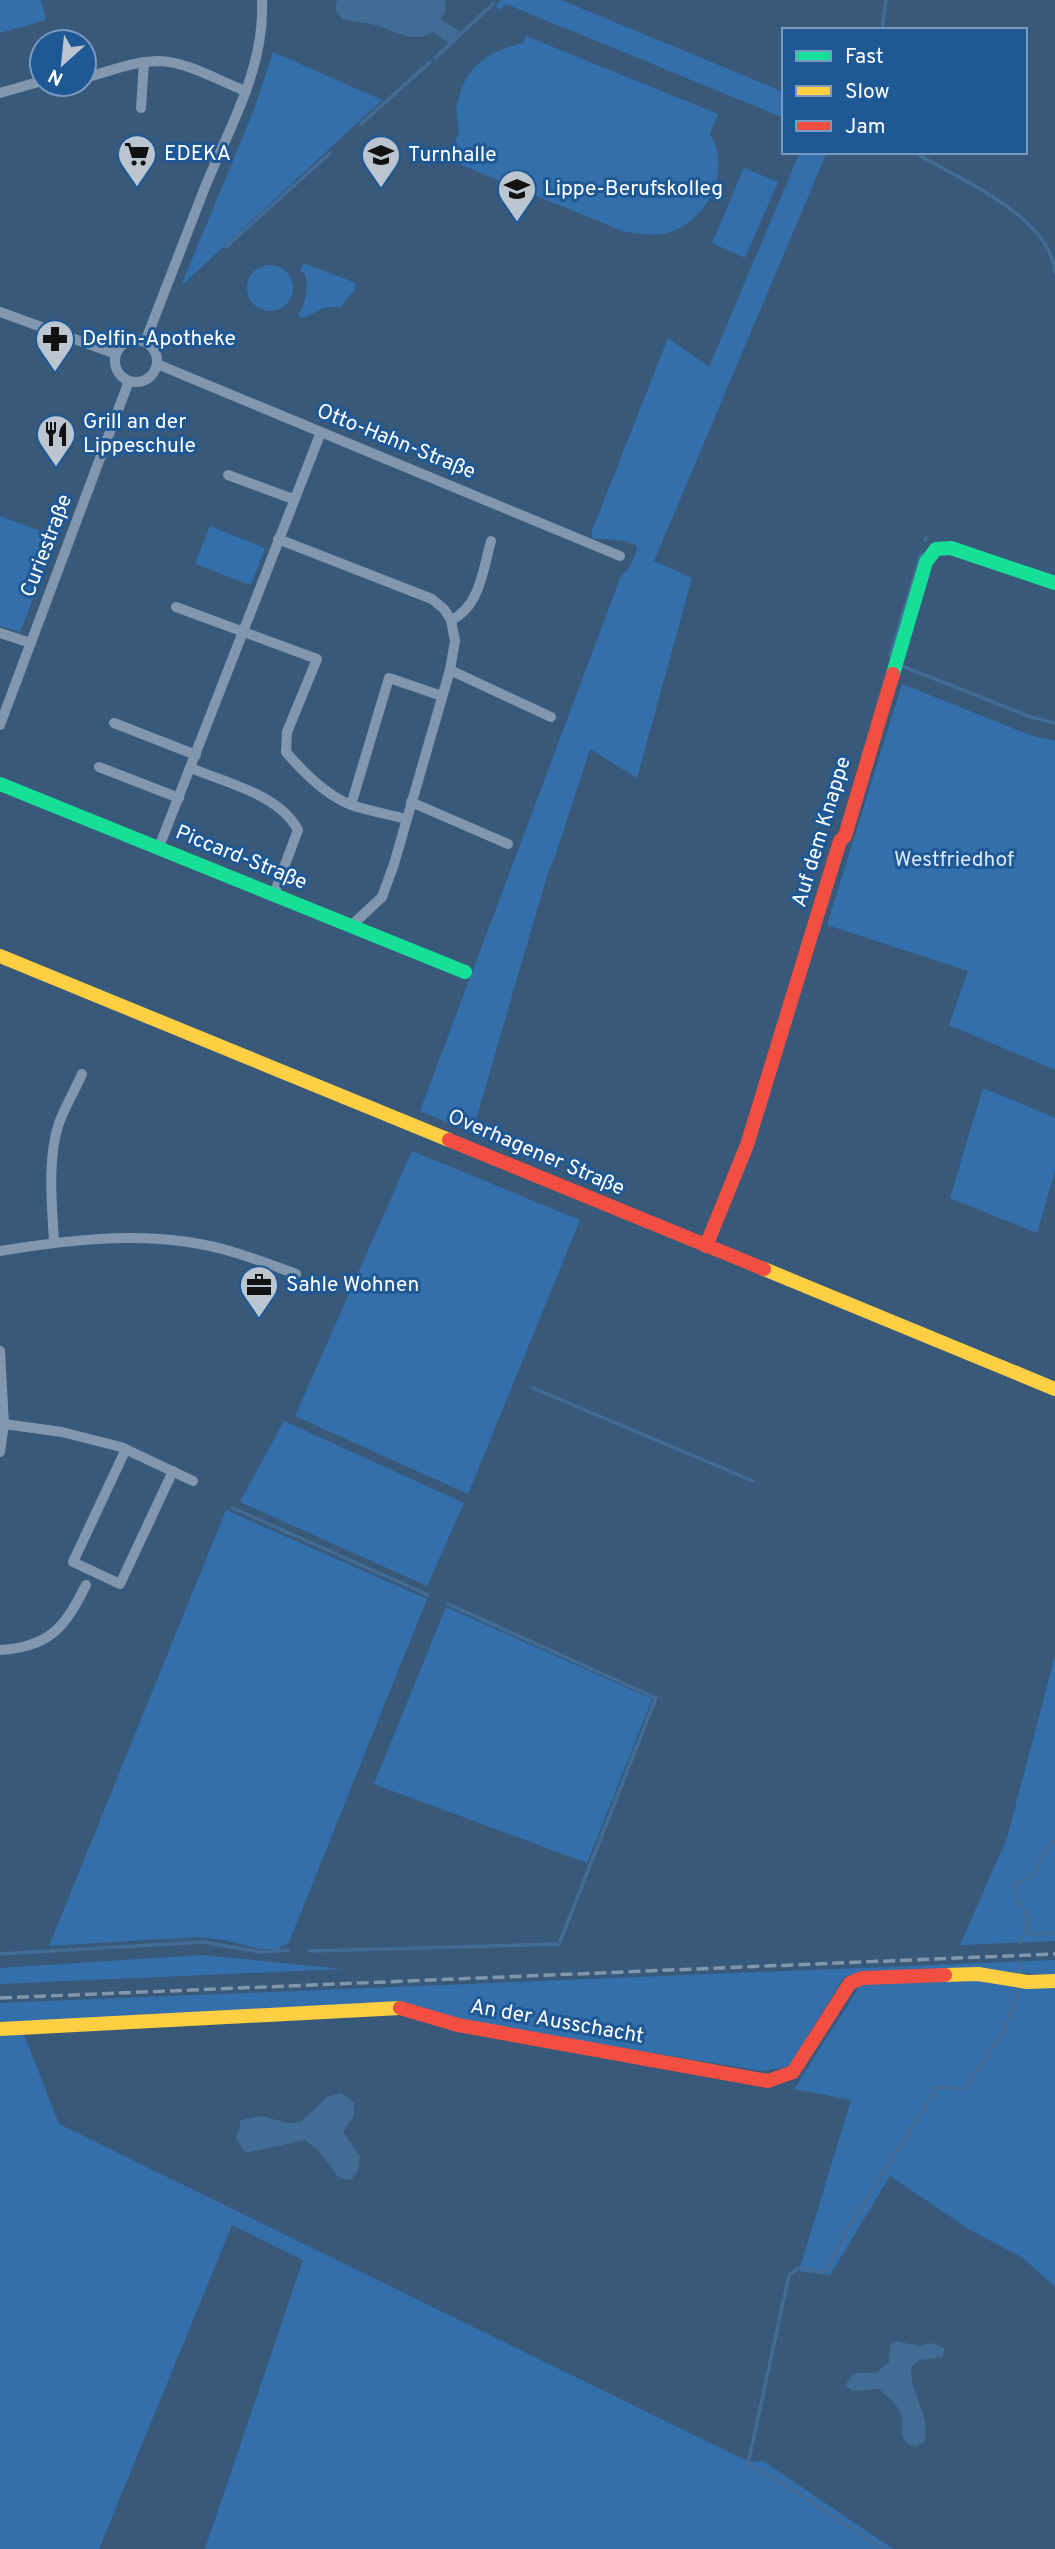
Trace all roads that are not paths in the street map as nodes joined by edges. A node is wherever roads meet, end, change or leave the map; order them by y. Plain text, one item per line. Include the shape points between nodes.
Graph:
1 (262, 0) edge
2 (144, 62) junction
3 (98, 74) edge
4 (28, 85) edge
5 (246, 92) junction
6 (0, 93) edge
7 (141, 108) dead end
8 (0, 312) edge
9 (145, 342) junction
10 (116, 354) junction
11 (157, 364) junction
12 (129, 381) junction
13 (321, 432) junction
14 (228, 475) dead end
15 (293, 499) junction
16 (278, 539) junction
17 (491, 541) dead end
18 (620, 556) dead end
19 (1055, 583) edge
20 (176, 607) dead end
21 (450, 620) junction
22 (242, 633) junction
23 (0, 634) edge
24 (30, 643) junction
25 (450, 670) junction
26 (442, 696) junction
27 (551, 717) dead end
28 (114, 723) dead end
29 (0, 725) edge
30 (196, 755) junction
31 (99, 767) dead end
32 (191, 768) junction
33 (0, 784) edge
34 (179, 798) junction
35 (411, 803) junction
36 (351, 804) junction
37 (406, 819) junction
38 (508, 844) dead end
39 (159, 847) junction
40 (274, 894) junction
41 (352, 925) junction
42 (0, 956) edge
43 (465, 972) dead end
44 (82, 1074) dead end
45 (54, 1242) junction
46 (706, 1246) junction
47 (0, 1251) edge
48 (296, 1274) dead end
49 (0, 1351) edge
50 (1055, 1390) edge
51 (4, 1423) junction
52 (126, 1449) junction
53 (0, 1452) edge
54 (173, 1471) junction
55 (193, 1481) dead end
56 (86, 1585) dead end
57 (0, 1650) edge
58 (1055, 1981) edge
59 (0, 2029) edge

1 - 5 street via 261,42
2 - 3 street
2 - 5 street via 179,65
2 - 7 street
4 - 6 street
5 - 9 street
8 - 10 street
9 - 10 street via 130,341
9 - 11 street via 155,353
10 - 12 street via 116,367
11 - 12 street via 147,379
11 - 13 street, Otto-Hahn-Straße
12 - 24 street, Curiestraße
13 - 15 street
13 - 18 street, Otto-Hahn-Straße
14 - 15 street
15 - 16 street
16 - 21 street via 432,599
16 - 22 street
17 - 21 street via 474,601
19 - 46 street, Auf dem Knappe via 951,548 936,549 926,562 779,1048 747,1145
20 - 22 street
21 - 25 street via 454,641
22 - 30 street
22 - 36 street via 317,659 287,732 286,751 301,769
23 - 24 street
24 - 29 street, Curiestraße
25 - 26 street
25 - 27 street
26 - 35 street
26 - 36 street via 389,678
28 - 30 street
30 - 32 street
31 - 34 street
32 - 34 street
32 - 40 street via 269,802 292,820 298,831
33 - 39 street, Piccard-Straße
34 - 39 street
35 - 37 street
35 - 38 street
36 - 37 street
37 - 41 street via 382,897
39 - 40 street, Piccard-Straße
40 - 41 street, Piccard-Straße
41 - 43 street, Piccard-Straße
42 - 46 street, Overhagener Straße
44 - 45 street via 55,1143
45 - 47 street
45 - 48 street via 188,1242
46 - 50 street, Overhagener Straße
49 - 51 street
51 - 52 street
51 - 53 street
52 - 54 street
52 - 54 street via 73,1562 83,1567 120,1584
54 - 55 street
56 - 57 street via 70,1617 50,1637 22,1649
58 - 59 street, An der Ausschacht via 978,1974 862,1978 850,1983 793,2072 768,2081 458,2025 396,2007

